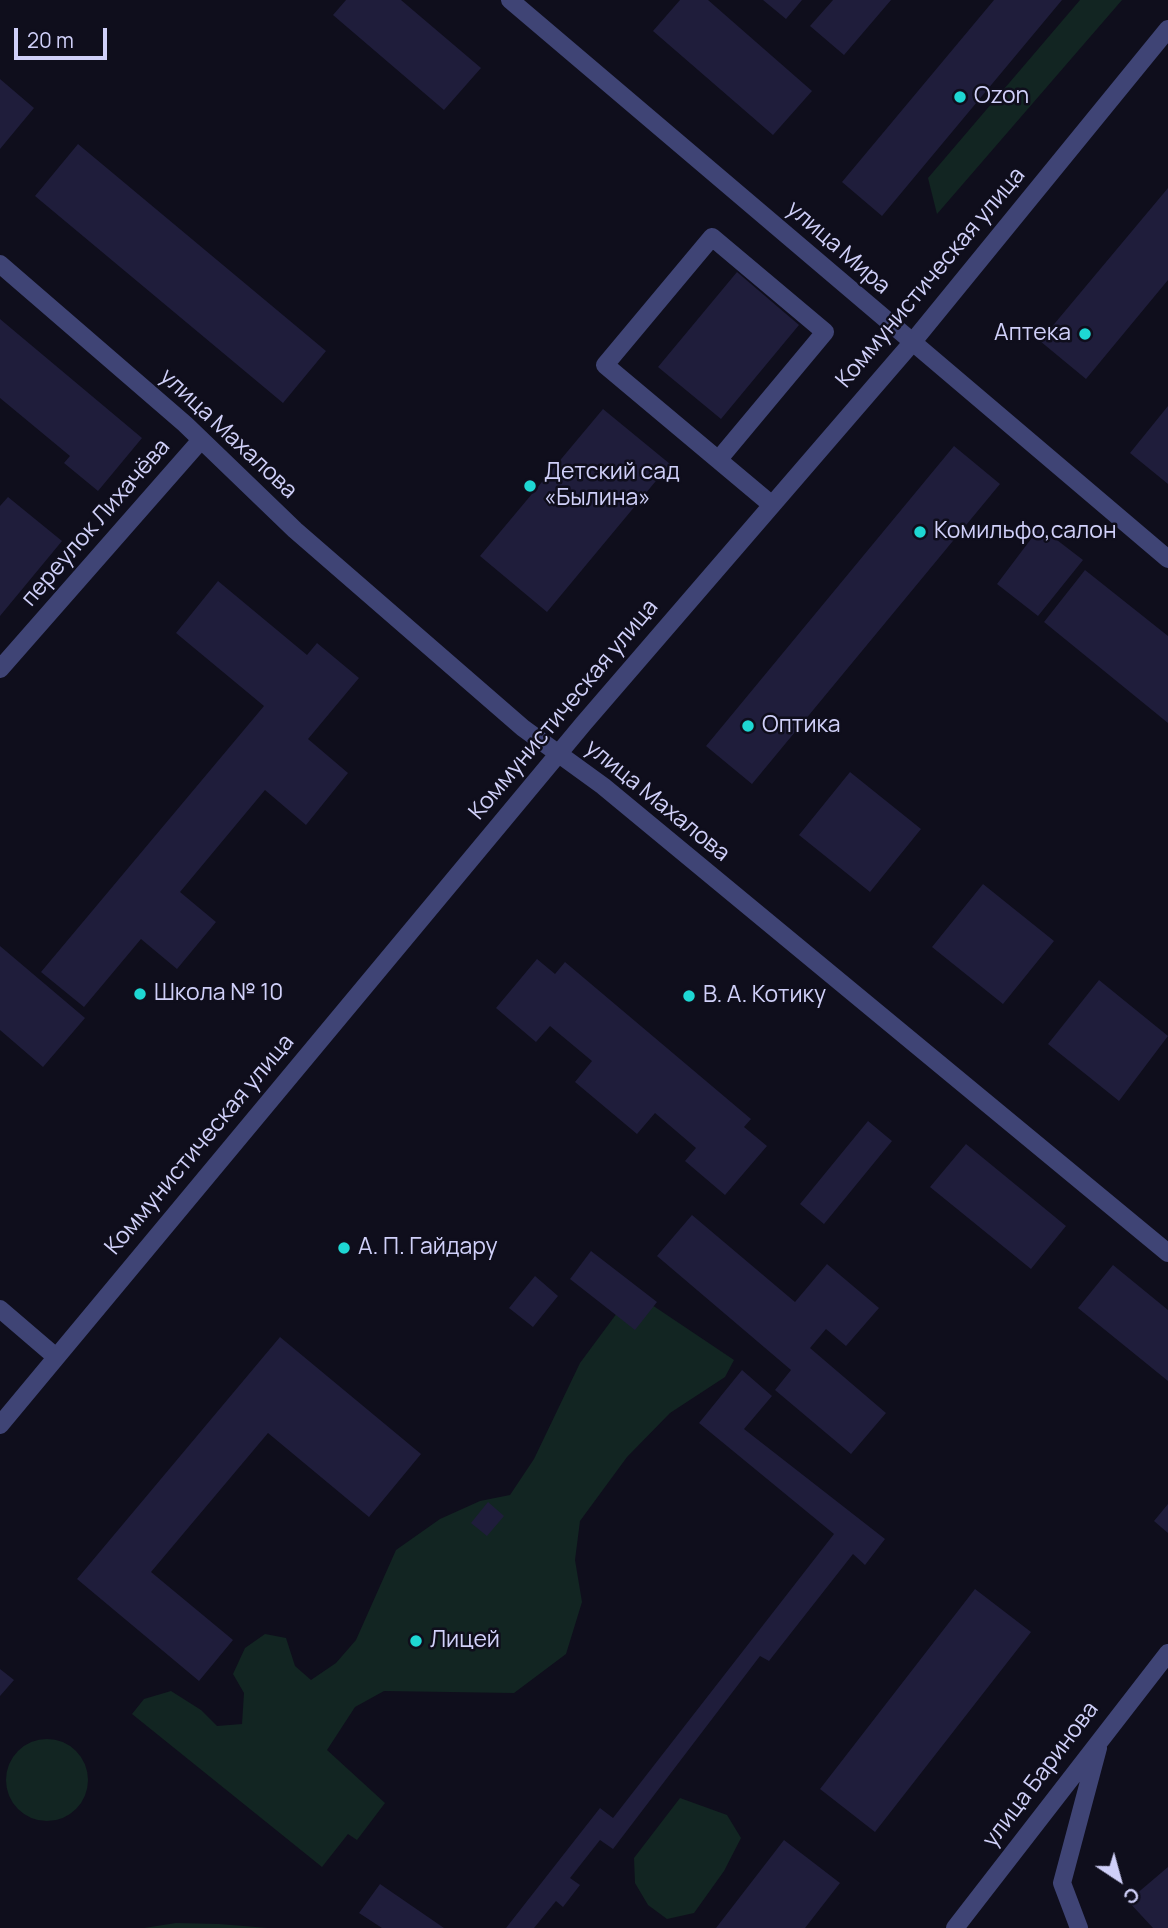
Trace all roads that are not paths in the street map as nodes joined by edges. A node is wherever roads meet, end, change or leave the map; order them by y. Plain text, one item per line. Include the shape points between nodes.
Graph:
1 (510, 0) edge
2 (1168, 29) edge
3 (0, 264) edge
4 (911, 344) junction
5 (201, 440) junction
6 (719, 459) junction
7 (772, 505) junction
8 (1168, 559) edge
9 (0, 670) edge
10 (558, 754) junction
11 (1168, 1253) edge
12 (0, 1309) edge
13 (56, 1357) junction
14 (0, 1425) edge
15 (1168, 1653) edge
16 (1101, 1738) junction
17 (955, 1928) edge
18 (1079, 1928) edge

1 - 4 street, улица Мира
2 - 4 street, Коммунистическая улица
3 - 5 street, улица Махалова
4 - 7 street, Коммунистическая улица
4 - 8 street, улица Мира
5 - 9 street, переулок Лихачёва
5 - 10 street, улица Махалова via 295,530 503,712
6 - 6 street via 605,365 712,237 825,332
6 - 7 street
7 - 10 street, Коммунистическая улица
10 - 11 street, улица Махалова via 603,786
10 - 13 street, Коммунистическая улица
12 - 13 street
13 - 14 street, Коммунистическая улица
15 - 16 street, улица Баринова
16 - 17 street, улица Баринова
16 - 18 street via 1062,1883

